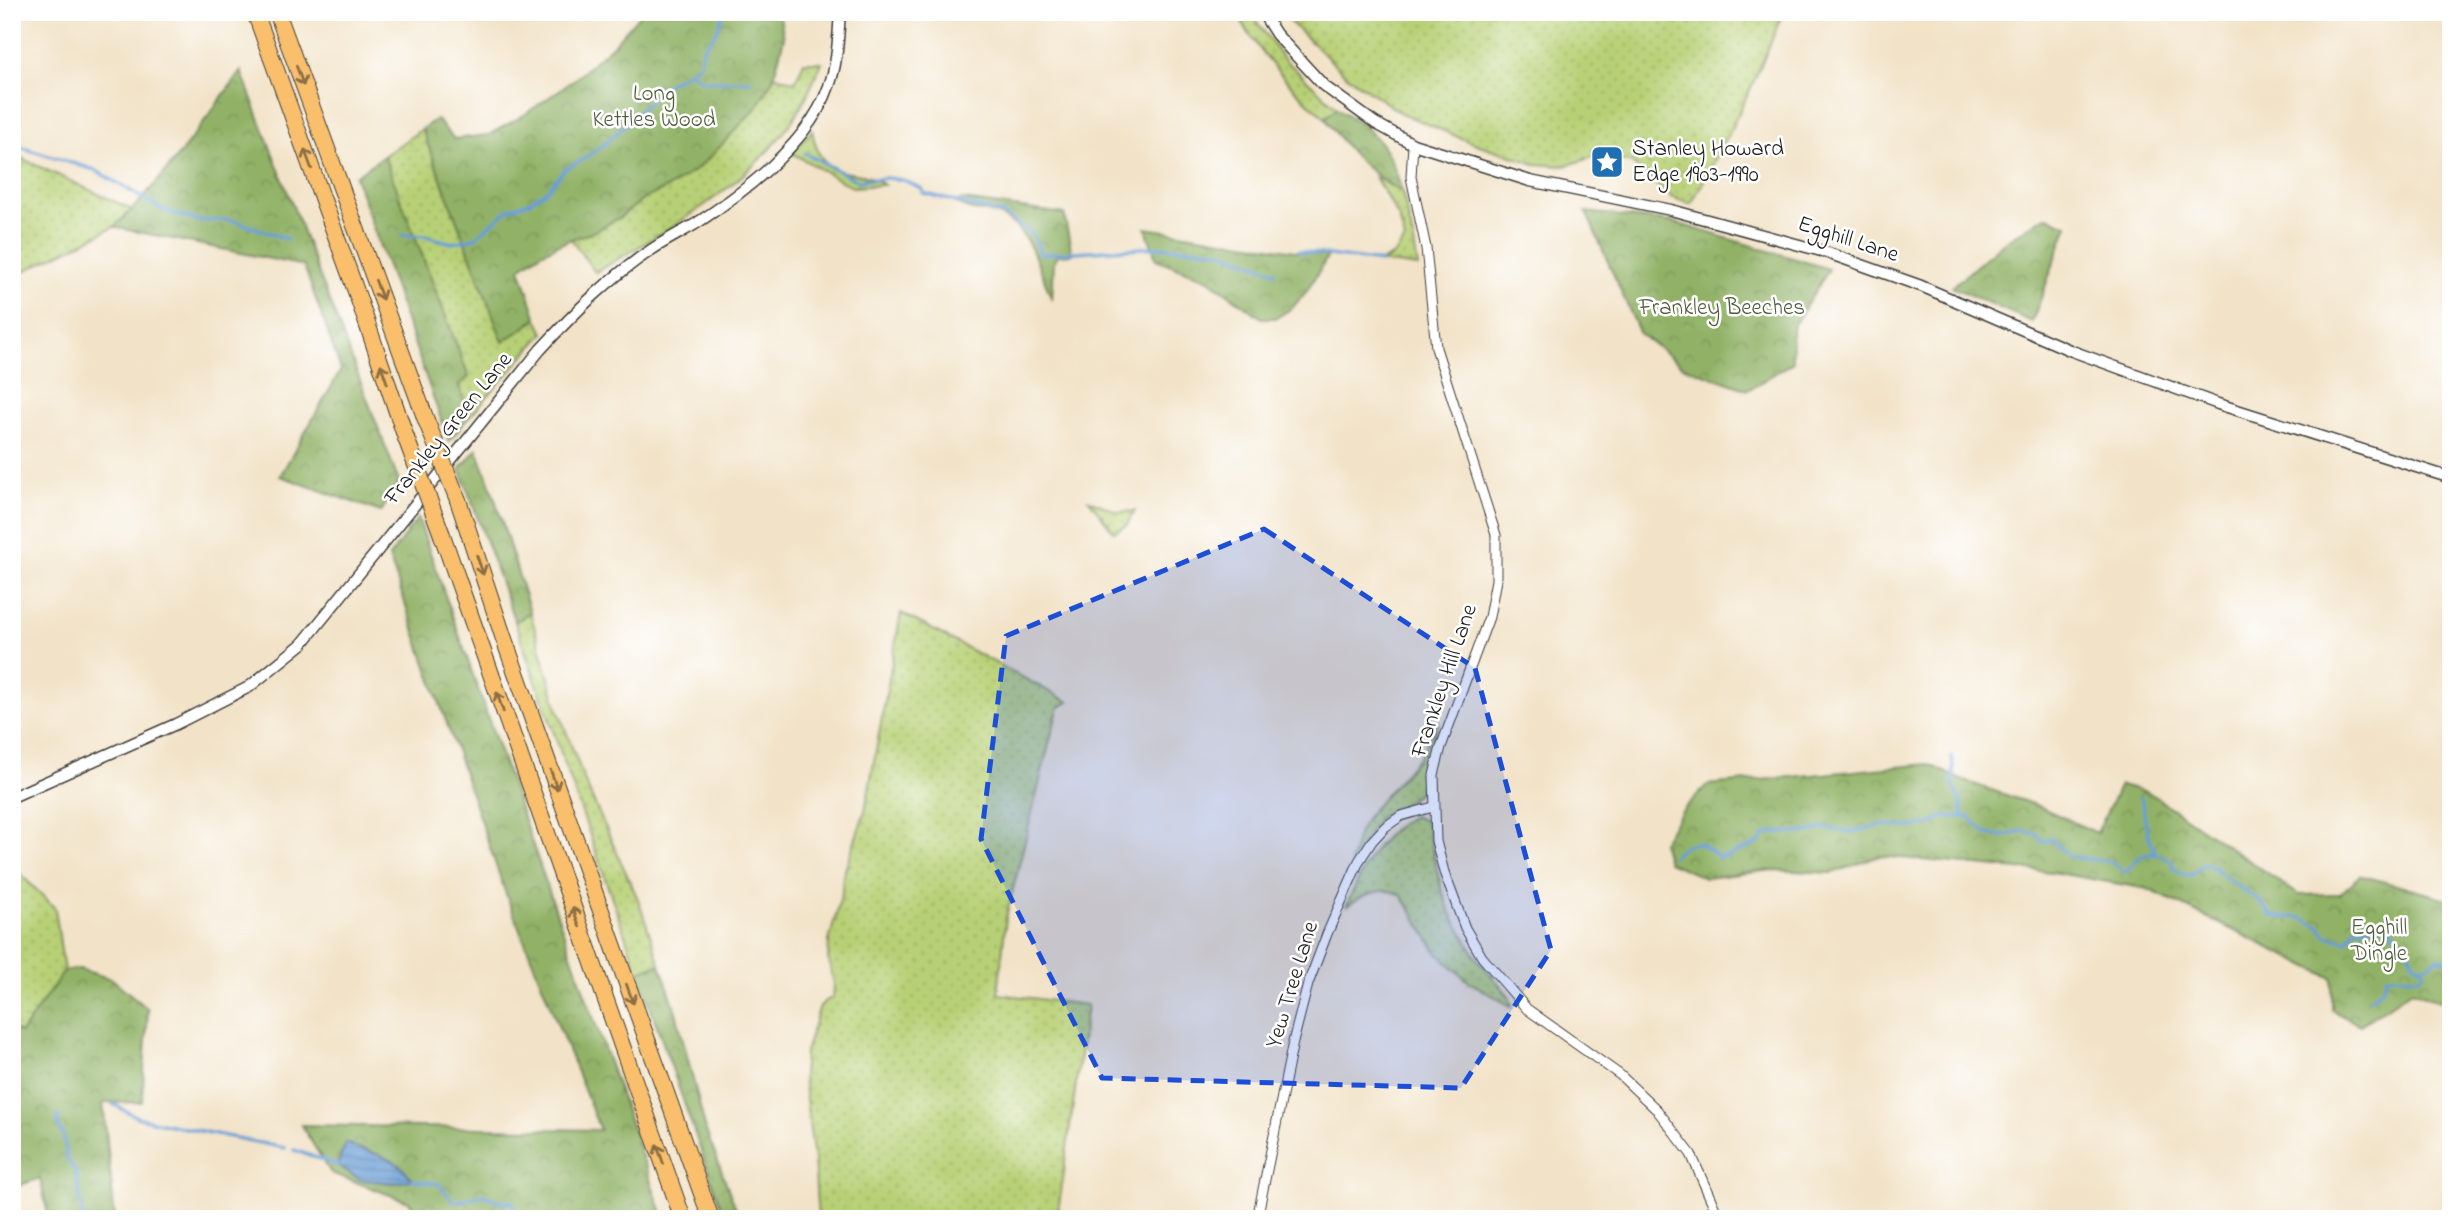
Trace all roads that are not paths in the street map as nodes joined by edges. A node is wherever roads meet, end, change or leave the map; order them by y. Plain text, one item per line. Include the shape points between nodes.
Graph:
1 (255, 12) edge
2 (277, 12) edge
3 (839, 12) edge
4 (1262, 12) edge
5 (1413, 144) junction
6 (2451, 478) edge
7 (12, 797) edge
8 (1433, 807) junction
9 (683, 1219) edge
10 (711, 1219) edge
11 (1257, 1219) edge
12 (1717, 1219) edge

9 -> 1 highway, bridge
2 -> 10 highway, bridge via 458,500
3 - 7 street, Frankley Green Lane via 829,87 807,126 739,194 652,250 569,319 302,644 249,687
4 - 5 street, Egghill Lane via 1298,61 1324,86
5 - 6 street, Egghill Lane via 1530,181 1671,210 1825,252 1921,286 2072,351
5 - 8 street, Frankley Hill Lane via 1411,177 1426,248 1436,348 1496,535 1496,580 1489,617 1441,747
8 - 11 street, Yew Tree Lane via 1401,816 1372,841 1327,934 1293,1042
8 - 12 street, Frankley Hill Lane via 1444,872 1465,928 1482,957 1527,1009 1620,1076 1657,1110 1691,1154

